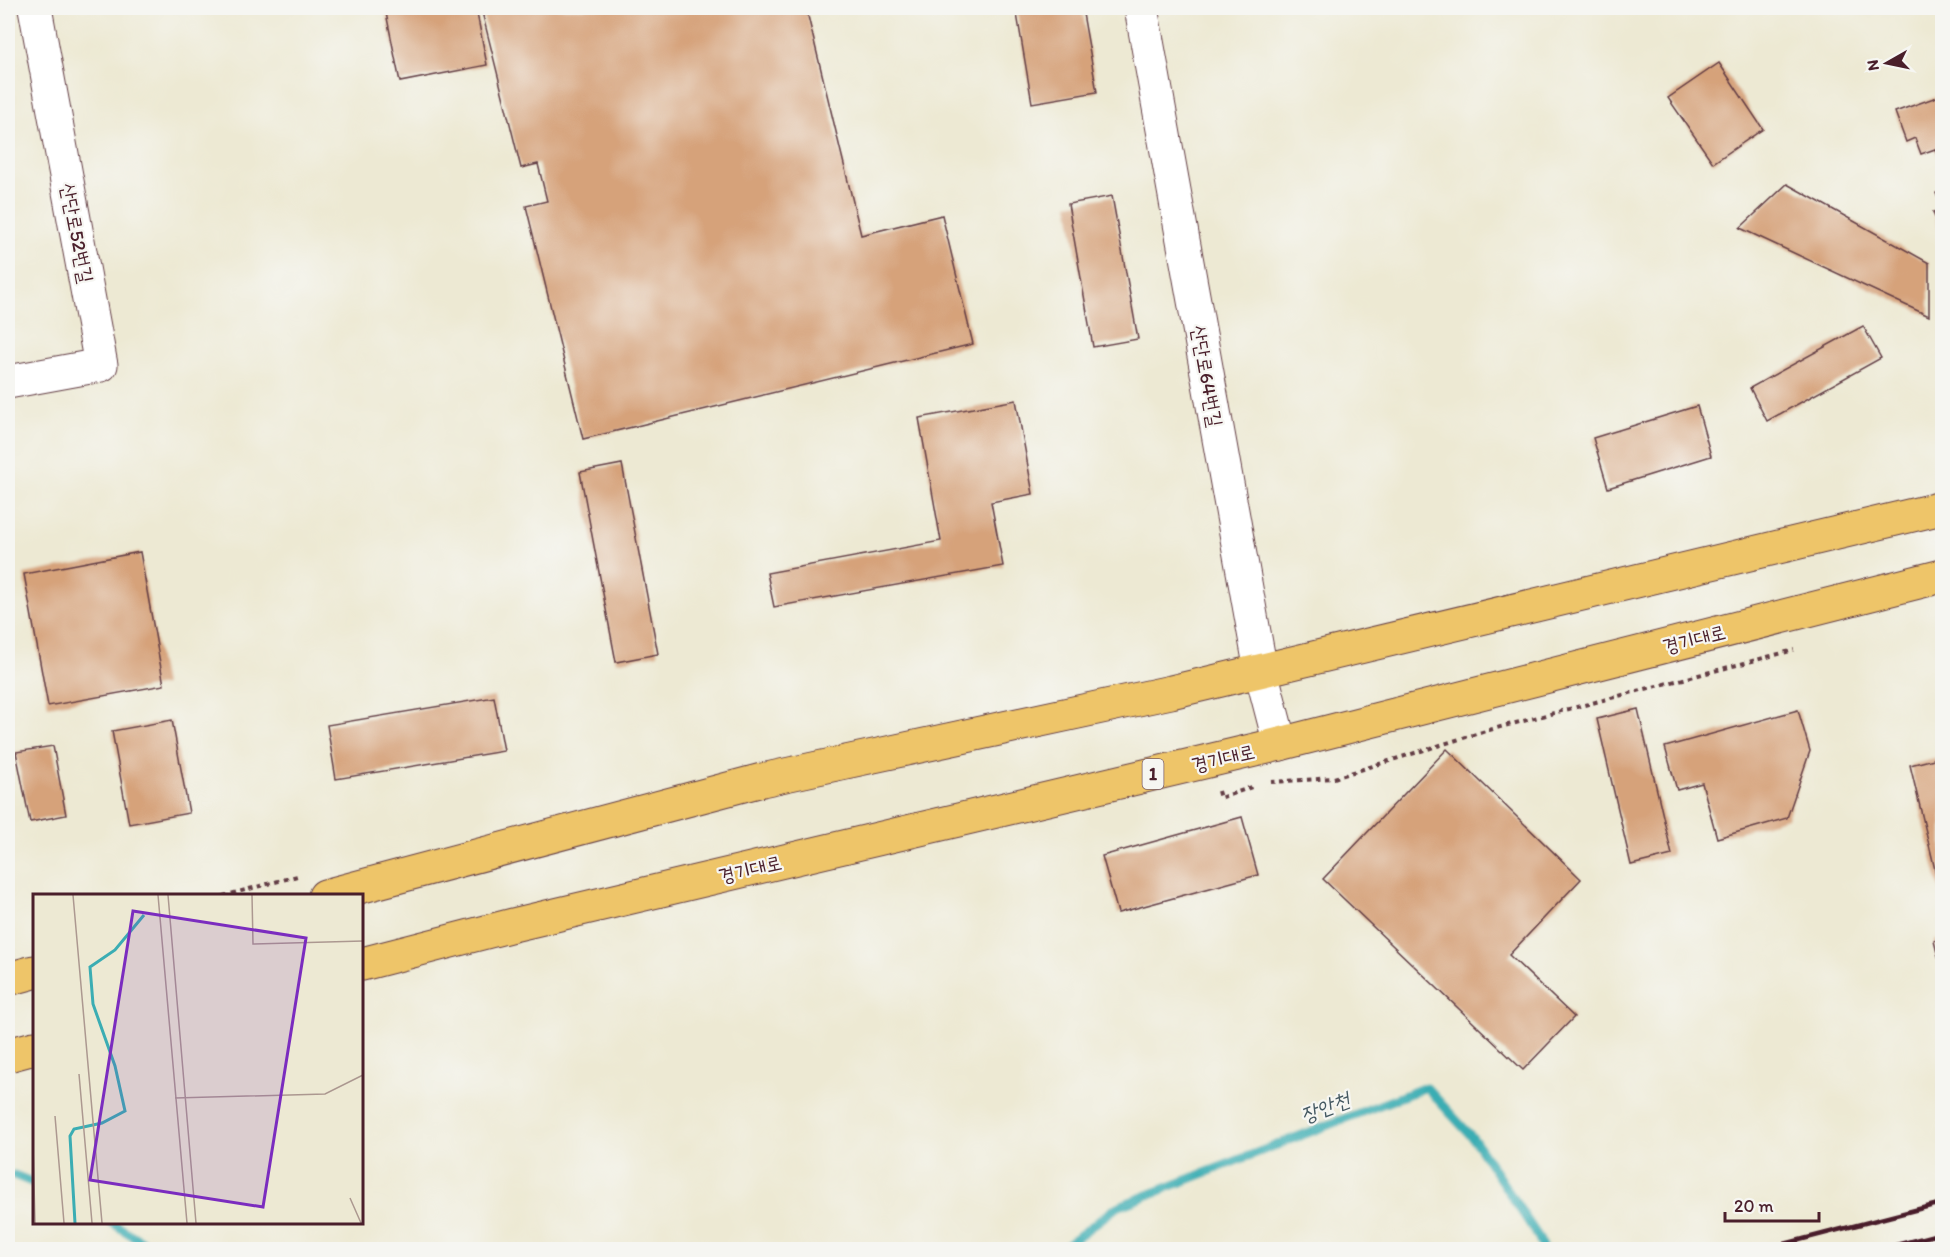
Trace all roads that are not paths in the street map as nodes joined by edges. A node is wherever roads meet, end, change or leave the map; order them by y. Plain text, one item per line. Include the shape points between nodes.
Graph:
1 (34, 8) edge
2 (1141, 8) edge
3 (8, 382) edge
4 (1942, 508) edge
5 (1942, 576) edge
6 (1261, 671) junction
7 (1280, 744) junction
8 (314, 885) edge
9 (363, 964) edge
10 (33, 972) edge
11 (8, 979) edge
12 (33, 1048) edge
13 (8, 1055) edge

1 - 3 street, 산단로52번길 via 102,365
2 - 6 street, 산단로64번길
4 - 6 main road
5 - 7 main road, 경기대로 / 1
6 - 7 street, 산단로64번길
6 - 8 main road via 762,780
7 - 9 main road, 경기대로 / 1
10 - 11 main road
12 - 13 main road

